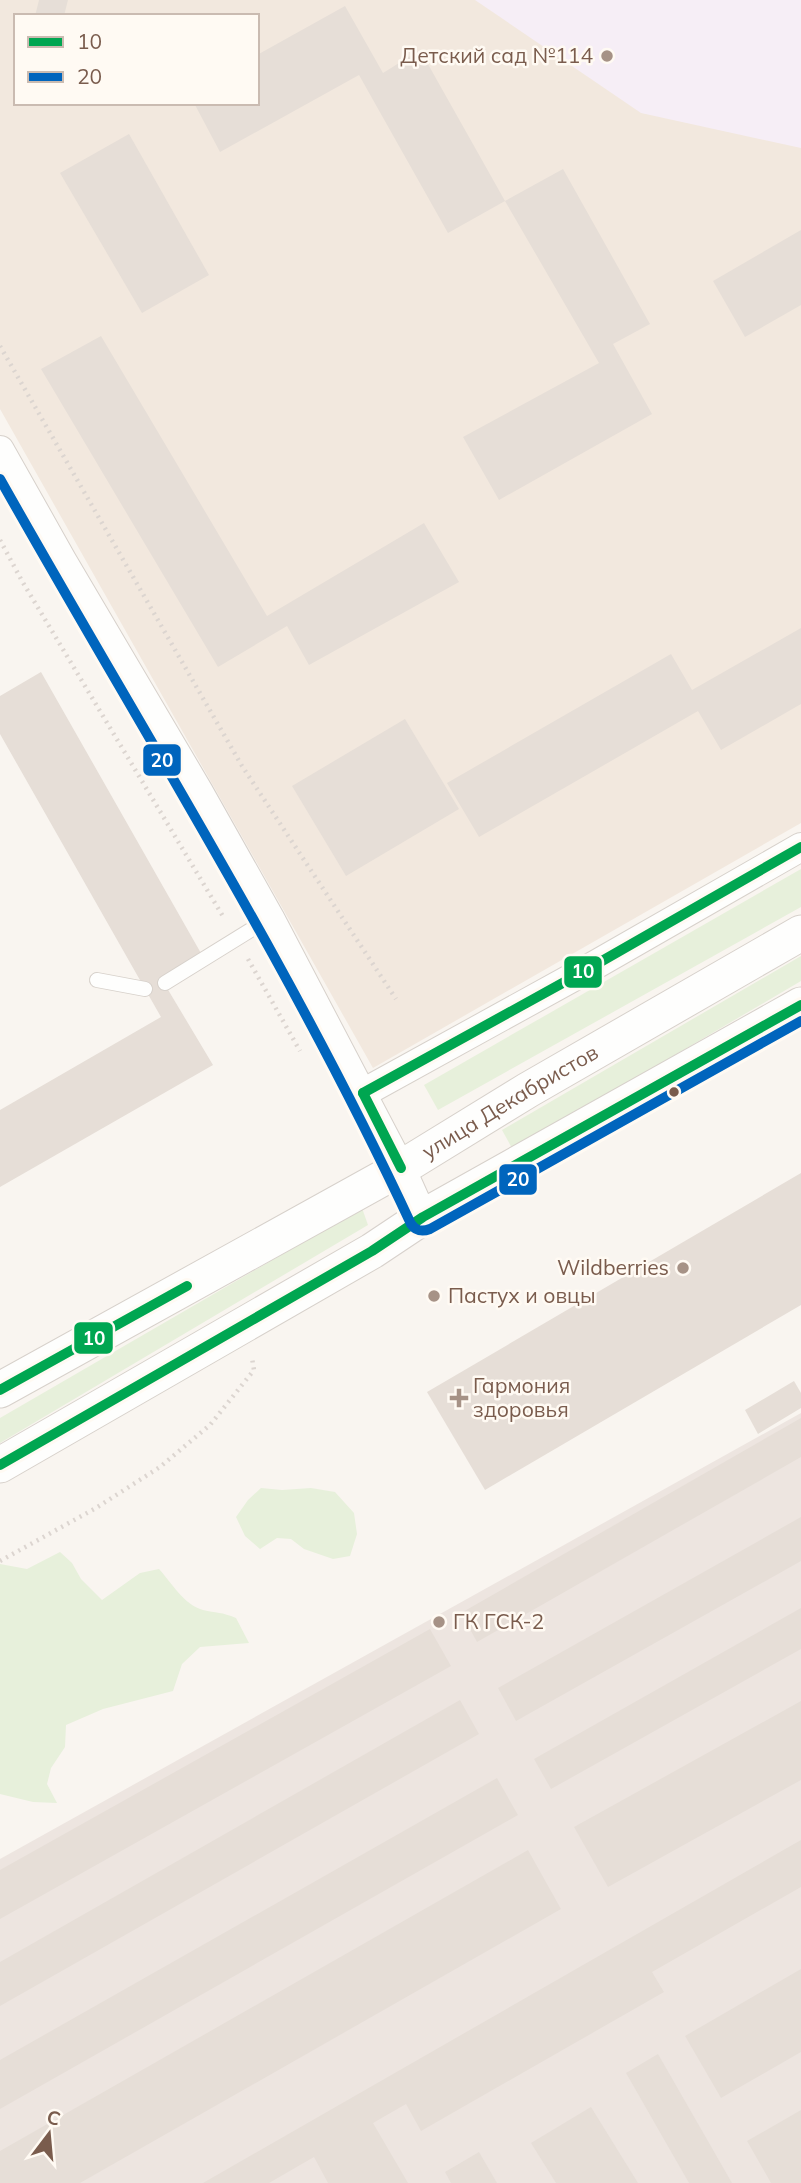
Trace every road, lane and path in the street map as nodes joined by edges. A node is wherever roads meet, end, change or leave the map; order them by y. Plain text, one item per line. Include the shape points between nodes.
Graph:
1 (0, 345) edge
2 (0, 450) edge
3 (0, 540) edge
4 (801, 847) edge
5 (270, 918) junction
6 (801, 933) edge
7 (235, 938) junction
8 (97, 980) dead end
9 (164, 983) dead end
10 (145, 989) dead end
11 (396, 999) dead end
12 (801, 1005) edge
13 (300, 1051) dead end
14 (363, 1093) junction
15 (401, 1168) junction
16 (423, 1217) junction
17 (245, 1323) junction
18 (0, 1390) edge
19 (0, 1465) edge
20 (0, 1561) edge

1 - 11 path via 242,766
2 - 5 street
3 - 7 path
4 - 14 street
5 - 7 lane
5 - 14 street
6 - 15 street, улица Декабристов
7 - 9 lane
7 - 13 path
8 - 10 lane
12 - 16 street
14 - 15 street
15 - 16 street
15 - 18 street, улица Декабристов
16 - 17 street
17 - 19 street
17 - 20 path via 254,1370 210,1425 149,1474

